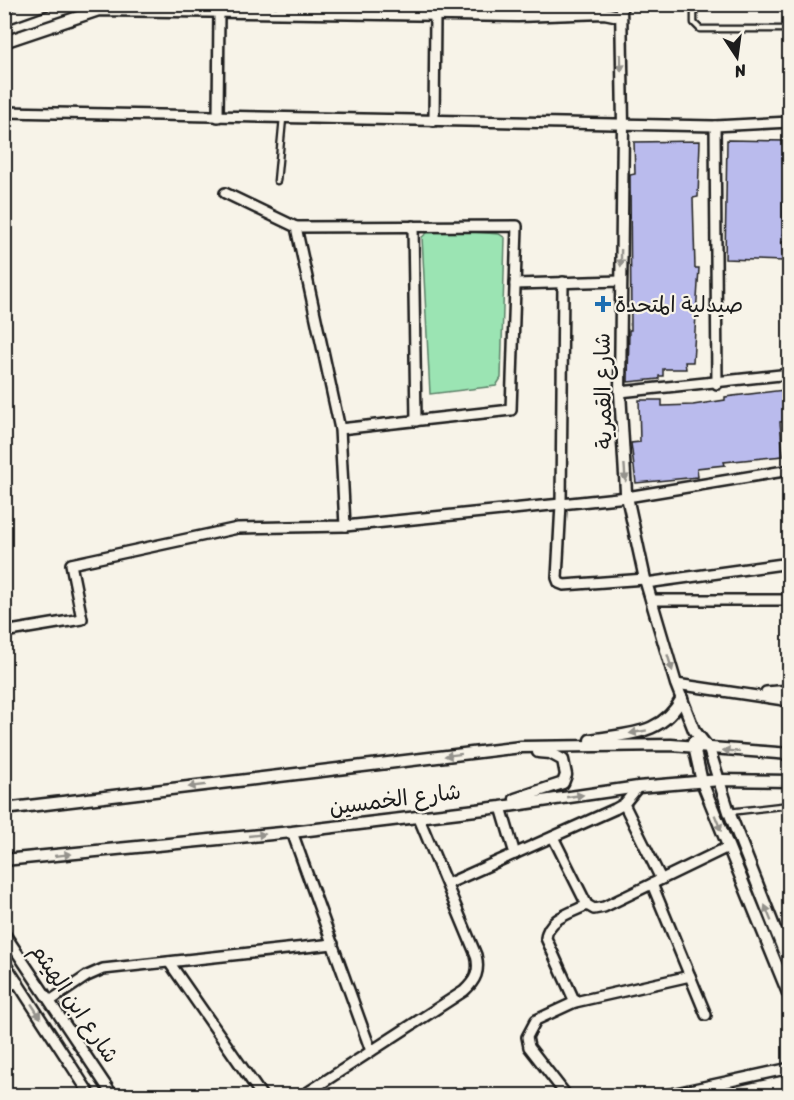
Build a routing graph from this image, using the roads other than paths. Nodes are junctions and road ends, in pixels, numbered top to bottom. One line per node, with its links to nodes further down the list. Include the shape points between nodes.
1 (45, 4): 6 (street)
2 (694, 4): 7 (lane, via 694,23 700,29)
3 (620, 10): 5 (street); 14 (street, شارع القمرية, one-way to 14)
4 (219, 11): 5 (street); 8 (street, via 99,10); 10 (street)
5 (435, 15): 12 (street)
6 (4, 18)
7 (789, 29)
8 (4, 42)
9 (4, 112): 10 (street)
10 (218, 117): 11 (street)
11 (283, 118): 12 (street); 16 (lane)
12 (434, 121): 14 (street)
13 (789, 122): 15 (street)
14 (623, 125): 15 (street); 20 (street, شارع القمرية, one-way to 20)
15 (715, 126): 24 (street)
16 (277, 181)
17 (225, 193): 19 (street)
18 (413, 226): 19 (street); 22 (street, via 517,226); 26 (street)
19 (296, 227): 27 (street)
20 (621, 281): 21 (street); 25 (street, شارع القمرية)
21 (563, 282): 22 (street); 30 (street)
22 (515, 284): 26 (street, via 511,410)
23 (789, 374): 24 (street)
24 (717, 384): 25 (street)
25 (620, 392): 29 (street, شارع القمرية, one-way to 29)
26 (416, 421): 27 (street)
27 (340, 429): 31 (street)
28 (789, 470): 29 (street)
29 (627, 497): 30 (street); 33 (street, شارع القمرية)
30 (561, 504): 31 (street); 33 (street, via 559,583)
31 (345, 526): 36 (street, via 238,528 71,564 82,618)
32 (789, 563): 33 (street)
33 (645, 581): 34 (street, شارع القمرية)
34 (651, 600): 35 (street); 37 (street, شارع القمرية, one-way to 37)
35 (789, 600)
36 (4, 632)
37 (676, 684): 39 (street); 40 (street, شارع القمرية)
38 (789, 690): 39 (street)
39 (748, 694): 41 (street)
40 (682, 698): 42 (street, شارع القمرية); 43 (street, one-way to 43, via 664,723 649,730)
41 (789, 701)
42 (694, 730): 44 (street, شارع القمرية); 45 (street, شارع القمرية)
43 (558, 746): 44 (street, شارع الخمسين); 46 (street, شارع الخمسين)
44 (693, 748): 45 (street, شارع الخمسين); 50 (street, شارع القمرية)
45 (709, 749): 47 (street, شارع الخمسين, one-way to 45); 48 (street, شارع القمرية)
46 (479, 752): 55 (street, via 550,753 565,766 563,783); 56 (street, شارع الخمسين, one-way to 56)
47 (789, 754)
48 (720, 780): 49 (street, شارع الخمسين); 50 (street, شارع الخمسين); 57 (street, شارع القمرية)
49 (789, 781)
50 (702, 782): 51 (street, شارع الخمسين); 61 (street, شارع القمرية, one-way to 61)
51 (638, 787): 52 (street); 54 (street, شارع الخمسين, one-way to 51)
52 (624, 804): 60 (street); 64 (street)
53 (789, 806): 57 (lane)
54 (501, 807): 55 (street, شارع الخمسين); 62 (street)
55 (486, 808): 58 (street, شارع الخمسين)
56 (4, 809)
57 (729, 812): 69 (street, شارع القمرية, one-way to 57)
58 (418, 816): 59 (street, شارع الخمسين); 65 (street)
59 (292, 832): 63 (street, شارع الخمسين, one-way to 59); 70 (street)
60 (553, 837): 62 (street); 66 (street)
61 (728, 847): 64 (street); 77 (street, شارع القمرية)
62 (515, 854): 65 (street)
63 (4, 860)
64 (657, 881): 66 (street, via 604,907 594,909); 74 (street)
65 (447, 884): 81 (street, via 476,955 475,980)
66 (587, 905): 79 (street, via 553,922 546,938)
67 (789, 930): 69 (lane)
68 (4, 933): 78 (street, شارع ابن الهيثم)
69 (776, 934): 73 (street, شارع القمرية)
70 (333, 944): 72 (street); 81 (street)
71 (4, 962): 75 (street, شارع ابن الهيثم)
72 (169, 962): 78 (street, via 103,969); 85 (street)
73 (789, 967)
74 (690, 976): 79 (street); 80 (street)
75 (18, 983): 76 (street); 83 (street, شارع ابن الهيثم, one-way to 83)
76 (4, 985)
77 (789, 998)
78 (50, 1001): 84 (street, شارع ابن الهيثم)
79 (575, 1002): 87 (street, via 536,1020 527,1037 534,1057)
80 (706, 1015)
81 (371, 1051): 86 (street)
82 (789, 1068): 88 (street)
83 (92, 1095)
84 (113, 1095)
85 (262, 1095)
86 (302, 1095)
87 (567, 1095)
88 (662, 1095)

